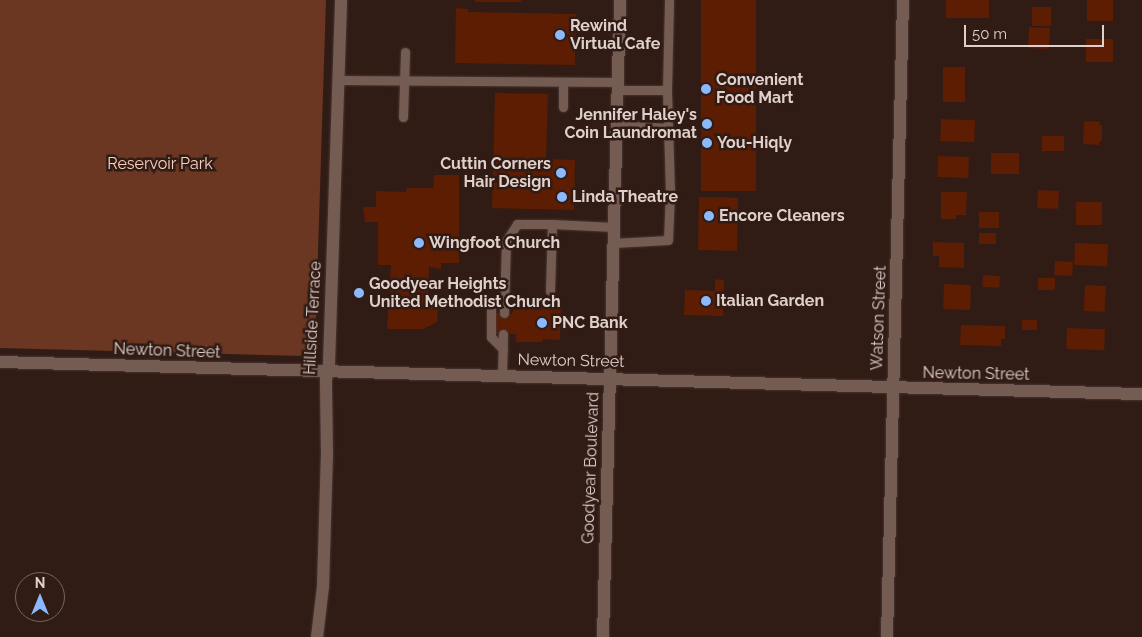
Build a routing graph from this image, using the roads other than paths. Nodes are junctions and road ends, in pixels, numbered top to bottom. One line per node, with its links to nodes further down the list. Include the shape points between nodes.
1 (341, 0): 6 (street, Hillside Terrace)
2 (620, 0): 9 (street, Goodyear Boulevard)
3 (669, 0): 10 (lane)
4 (903, 0): 27 (street, Watson Street)
5 (405, 52): 7 (lane)
6 (338, 80): 7 (lane); 24 (street, Hillside Terrace)
7 (404, 80): 8 (lane); 12 (lane)
8 (563, 82): 9 (lane); 11 (lane)
9 (618, 86): 10 (lane); 13 (street, Goodyear Boulevard)
10 (667, 90): 14 (lane)
11 (563, 107)
12 (403, 117)
13 (617, 125): 14 (lane); 16 (street, Goodyear Boulevard)
14 (669, 128): 17 (lane, via 668,240)
15 (552, 224): 16 (lane); 18 (lane); 19 (lane, via 517,224 506,241)
16 (614, 227): 17 (street, Goodyear Boulevard)
17 (614, 243): 26 (street, Goodyear Boulevard)
18 (550, 291)
19 (504, 297): 20 (lane); 22 (lane, via 491,305 490,337)
20 (504, 313)
21 (503, 334): 22 (lane)
22 (503, 349): 25 (lane)
23 (0, 362): 24 (street, Newton Street)
24 (327, 373): 25 (street, Newton Street); 29 (street, Hillside Terrace, via 323,577)
25 (502, 376): 26 (street, Newton Street)
26 (610, 378): 27 (street, Newton Street); 30 (street, Goodyear Boulevard)
27 (894, 389): 28 (street, Newton Street); 31 (street, Watson Street)
28 (1142, 394)
29 (318, 637)
30 (603, 637)
31 (887, 637)

